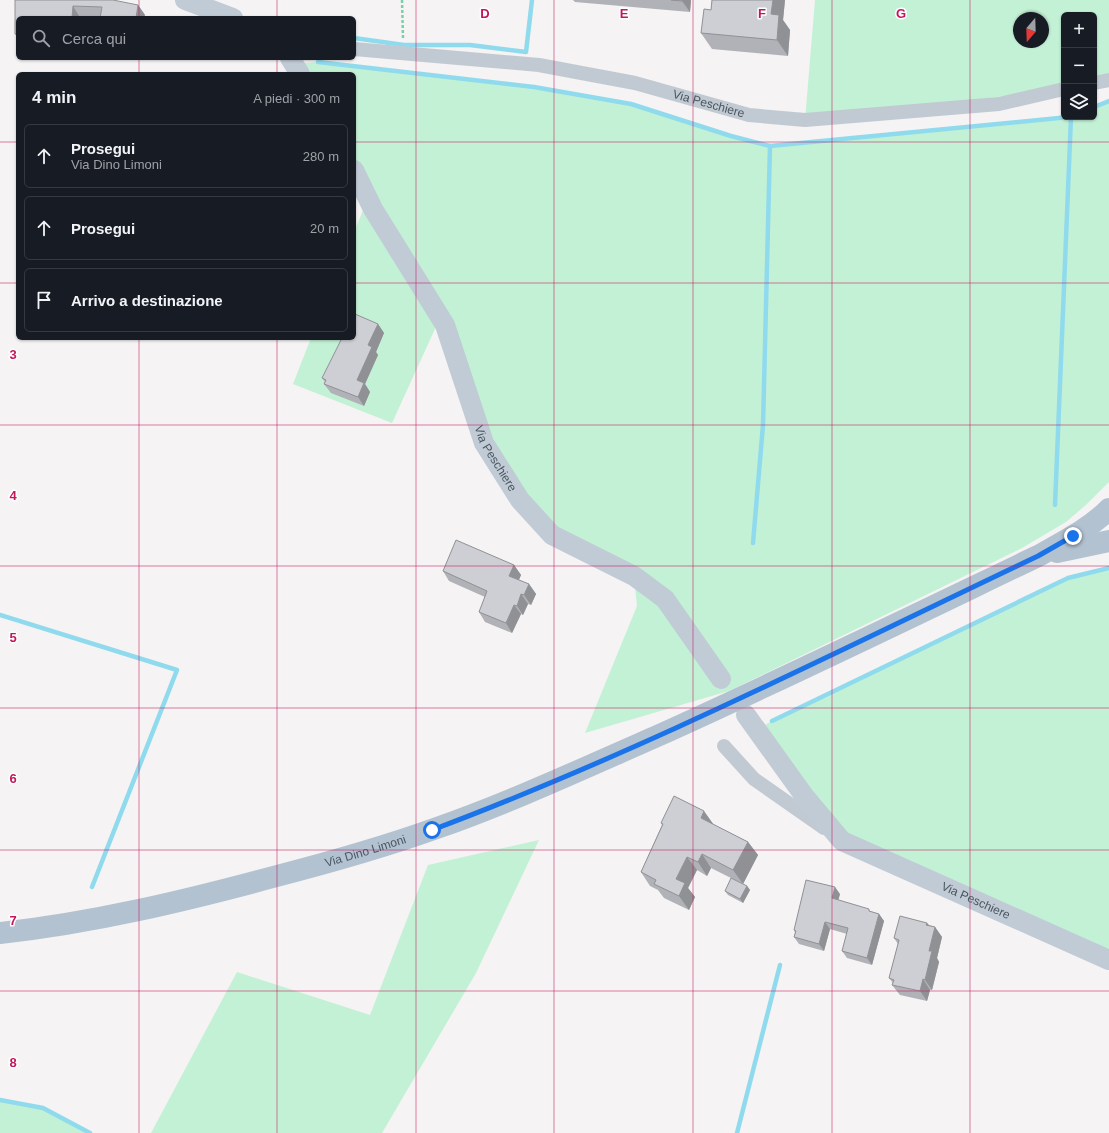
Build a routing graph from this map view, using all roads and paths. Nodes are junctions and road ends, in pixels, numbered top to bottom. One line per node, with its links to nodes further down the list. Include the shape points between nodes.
1 (185, 0): 3 (street)
2 (402, 0): 5 (path)
3 (228, 16)
4 (356, 49): 5 (street, Via Peschiere)
5 (405, 55): 10 (street, Via Peschiere, via 539,65 635,84 749,115 805,120 999,104)
6 (291, 60): 7 (street)
7 (299, 72)
8 (1109, 80): 9 (street)
9 (1097, 82)
10 (1061, 91)
11 (356, 174): 15 (street, Via Peschiere, via 373,209 444,325 484,443 520,500 552,535 634,576 665,599)
12 (1109, 509): 14 (main road, via 1073,536)
13 (1109, 541): 14 (main road)
14 (1038, 556): 19 (main road, Via Dino Limoni, via 679,726 573,773 432,830 312,867 222,891 68,923)
15 (721, 679)
16 (746, 715): 18 (street, Via Peschiere, via 805,797)
17 (724, 746): 18 (street, Via Peschiere, via 754,779)
18 (842, 841): 20 (street, Via Peschiere)
19 (0, 933)
20 (1109, 960)

